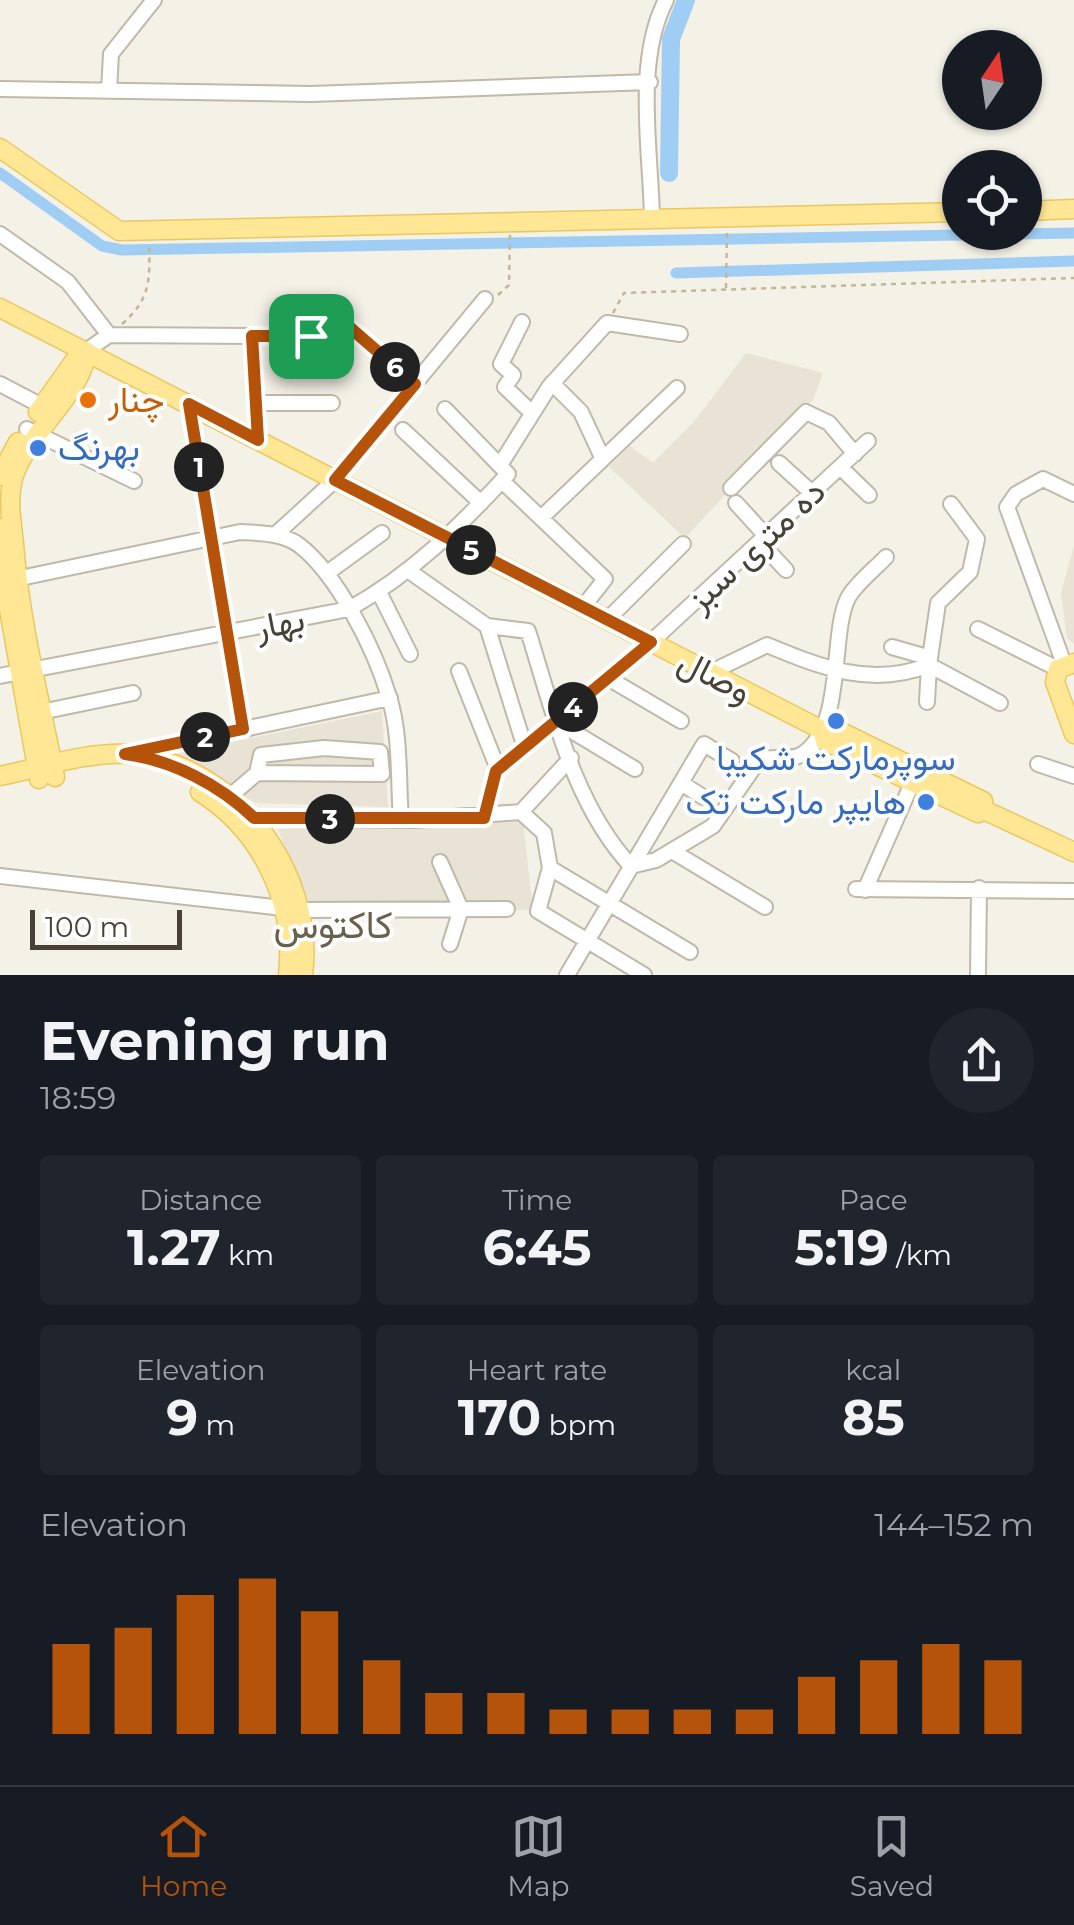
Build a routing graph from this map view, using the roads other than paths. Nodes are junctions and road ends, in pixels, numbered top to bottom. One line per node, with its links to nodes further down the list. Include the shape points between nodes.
1 (154, 0): 5 (street, via 111,54)
2 (666, 0): 3 (street, via 652,41)
3 (650, 82): 5 (street, via 311,94); 10 (street)
4 (0, 89): 5 (street)
5 (109, 90)
6 (0, 148): 10 (main road, via 120,231)
7 (1074, 209): 8 (main road)
8 (1042, 210)
9 (942, 212): 10 (main road)
10 (652, 219)
11 (0, 234): 16 (street, via 68,282)
12 (486, 298): 21 (street)
13 (0, 308): 18 (main road, وصال)
14 (522, 322): 28 (street, via 500,364 513,375 505,387)
15 (680, 334): 19 (street, بهار, via 607,323)
16 (110, 335): 17 (street); 18 (street)
17 (252, 336): 21 (street, via 311,336 318,321 333,316); 23 (street)
18 (86, 351): 25 (main road, وصال); 26 (main road, via 76,354); 30 (main road, via 72,383)
19 (552, 383): 28 (street, بهار); 34 (street, via 580,412)
20 (0, 384): 26 (street)
21 (415, 384): 39 (street)
22 (676, 388): 34 (street)
23 (256, 403): 24 (street); 31 (street)
24 (332, 403)
25 (189, 404): 31 (main road, وصال); 50 (street)
26 (42, 406): 30 (main road)
27 (445, 409): 38 (street)
28 (532, 414): 38 (street, بهار)
29 (403, 430): 44 (street)
30 (32, 432): 36 (main road); 40 (street); 58 (main road, via 12,482)
31 (258, 440): 39 (main road, وصال)
32 (868, 441): 33 (street, ده متری سبز)
33 (855, 454): 37 (street, ده متری سبز); 52 (street, via 829,423 806,412 734,496)
34 (601, 456): 46 (street)
35 (779, 463): 41 (street)
36 (2, 464)
37 (840, 467): 41 (street, ده متری سبز); 43 (street)
38 (503, 473): 44 (street, بهار); 46 (street)
39 (335, 480): 49 (street); 51 (main road, وصال)
40 (134, 481)
41 (812, 493): 52 (street, ده متری سبز)
42 (1074, 494): 70 (street, via 1042,480 1028,484 1007,508)
43 (869, 495)
44 (481, 503): 51 (street, بهار)
45 (952, 504): 69 (street, via 977,539 970,572 940,598)
46 (541, 518): 60 (street, via 605,579)
47 (0, 528): 58 (main road)
48 (382, 533): 57 (street)
49 (275, 536): 50 (street); 57 (street, via 297,544)
50 (210, 537): 58 (street); 65 (street)
51 (449, 538): 56 (street, بهار); 60 (main road, وصال)
52 (763, 539): 55 (street); 66 (street, ده متری سبز)
53 (683, 544): 62 (street)
54 (886, 558): 74 (street, via 848,598)
55 (786, 570)
56 (409, 571): 59 (street, بهار); 63 (street)
57 (326, 574): 61 (street)
58 (7, 581): 73 (main road)
59 (379, 592): 61 (street, بهار); 68 (street)
60 (583, 608): 62 (main road, وصال)
61 (349, 609): 65 (street, بهار); 77 (street)
62 (607, 620): 66 (main road, وصال)
63 (487, 626): 81 (street, via 528,631); 86 (street)
64 (978, 629): 70 (street)
65 (227, 634): 73 (street, بهار); 83 (street)
66 (651, 642): 72 (main road, وصال); 75 (street, ده متری سبز)
67 (892, 647): 69 (street)
68 (410, 654)
69 (928, 661): 74 (street, via 903,676); 78 (street); 79 (street)
70 (1068, 667): 85 (main road, via 1055,682)
71 (459, 672): 91 (street)
72 (709, 672): 74 (street, via 766,645); 84 (main road, وصال)
73 (17, 673): 80 (main road); 93 (main road)
74 (837, 674): 84 (street)
75 (608, 678): 81 (street, ده متری سبز); 82 (street)
76 (133, 693): 80 (street)
77 (390, 698): 83 (street); 105 (street)
78 (927, 702)
79 (1000, 702)
80 (41, 712): 93 (main road)
81 (556, 722): 86 (street, ده متری سبز); 88 (street); 92 (street)
82 (680, 722)
83 (243, 729): 87 (street)
84 (822, 730): 96 (main road, وصال, via 826,740); 106 (street, via 804,753 759,760 713,826)
85 (1074, 734)
86 (525, 748): 91 (street, ده متری سبز)
87 (125, 754): 93 (main road); 101 (main road, via 180,770)
88 (571, 758): 102 (street); 109 (street, via 598,827)
89 (732, 761): 98 (street, via 704,744)
90 (1038, 764): 97 (street)
91 (498, 769): 104 (street)
92 (635, 769)
93 (46, 773): 95 (main road); 99 (main road); 117 (main road, via 144,768 203,794 258,846)
94 (258, 773): 94 (street, via 382,774 380,752 324,748 261,755); 101 (street)
95 (0, 776)
96 (915, 776): 107 (main road, وصال, via 978,813 984,810); 112 (street, via 861,890)
97 (1074, 776)
98 (681, 783): 100 (street); 109 (street)
99 (0, 788)
100 (704, 796)
101 (229, 797): 103 (main road)
102 (521, 812): 104 (street); 110 (street, via 544,832)
103 (254, 818): 105 (street); 117 (main road, via 287,875)
104 (484, 818): 105 (street)
105 (401, 820)
106 (672, 851): 109 (street); 115 (street)
107 (1074, 852)
108 (440, 862): 116 (street)
109 (631, 866): 114 (street)
110 (550, 868): 114 (street); 119 (street, via 538,911)
111 (0, 876): 117 (street)
112 (979, 888): 113 (street); 126 (street)
113 (1074, 892)
114 (611, 904): 119 (street); 121 (street)
115 (765, 907)
116 (461, 908): 117 (street); 118 (street); 120 (street)
117 (290, 909): 122 (main road); 123 (main road)
118 (506, 909)
119 (588, 942): 124 (street); 125 (street)
120 (450, 944)
121 (690, 952)
122 (288, 975)
123 (302, 975)
124 (567, 975)
125 (644, 975)
126 (978, 975)

